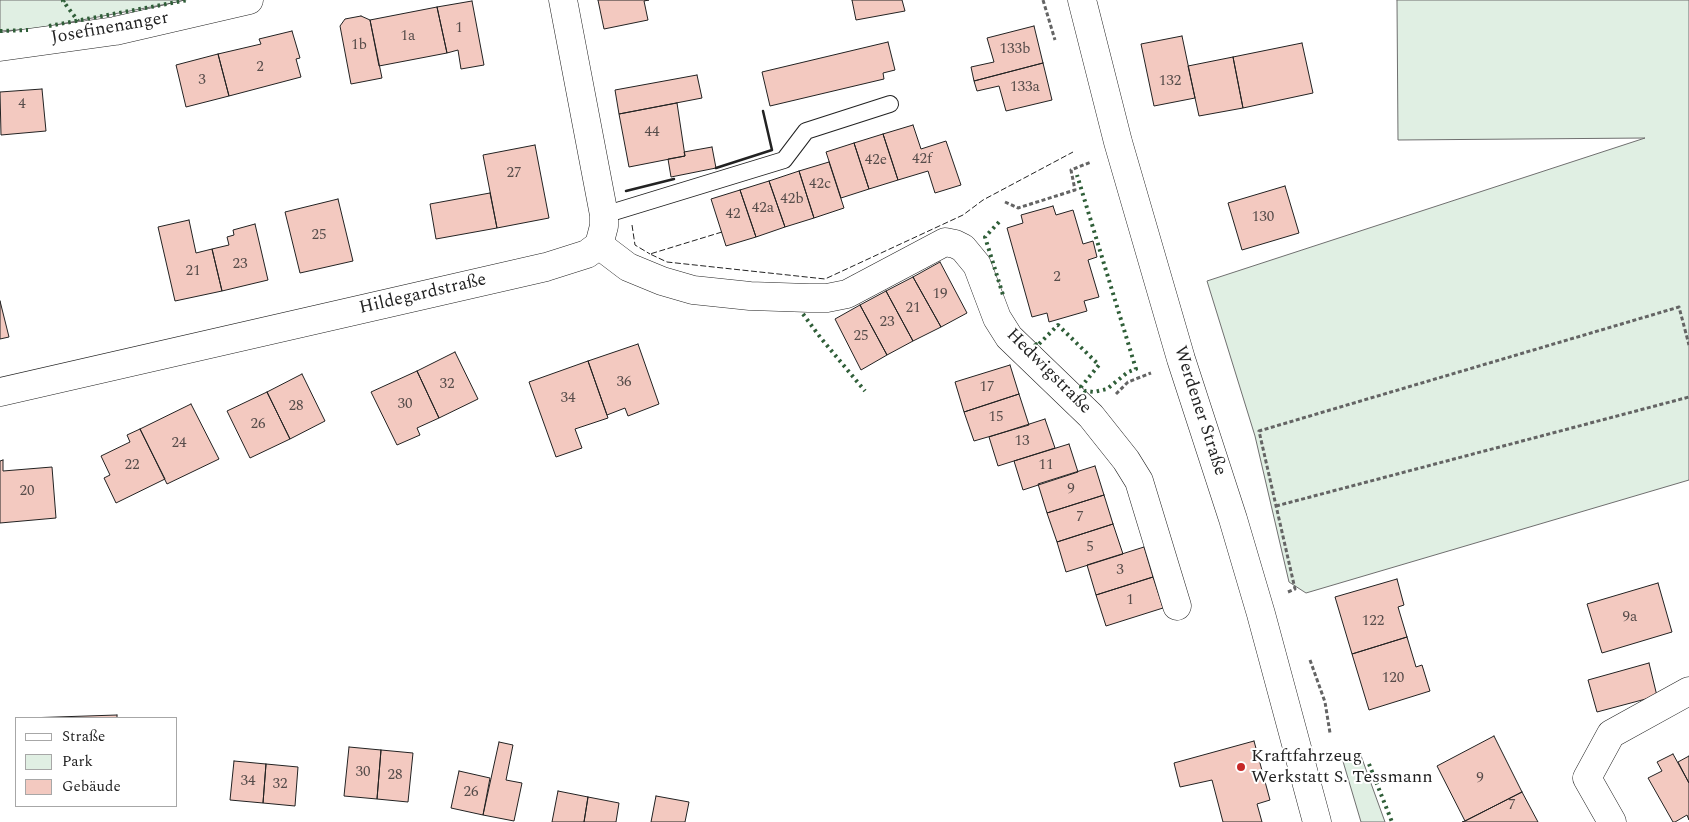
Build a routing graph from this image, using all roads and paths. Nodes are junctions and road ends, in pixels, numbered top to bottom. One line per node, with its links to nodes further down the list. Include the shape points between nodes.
1 (249, 0): 4 (street, Josefinenanger, via 115,31)
2 (563, 0): 8 (street)
3 (1082, 0): 19 (street, Werdener Straße, via 1118,142 1259,604)
4 (0, 47)
5 (890, 104): 8 (lane, via 806,131 784,160)
6 (1091, 162): 7 (path, via 1071,170 1076,190 1018,208)
7 (1005, 202)
8 (604, 215): 9 (street)
9 (599, 244): 12 (street, Hildegardstraße, via 587,254 546,267); 17 (street, Hedwigstraße, via 628,267 693,290 809,298 846,294 945,242 963,248 977,265 997,318 1010,337 1091,416 1135,474)
10 (1689, 345): 15 (path, via 1679,307 1259,431)
11 (1154, 372): 13 (path, via 1128,382)
12 (0, 392)
13 (1117, 392)
14 (1689, 397): 15 (path)
15 (1276, 506): 16 (path, via 1295,589)
16 (1287, 592)
17 (1177, 606)
18 (1689, 691): 20 (street, via 1611,734 1587,778)
19 (1317, 822)
20 (1612, 822)

